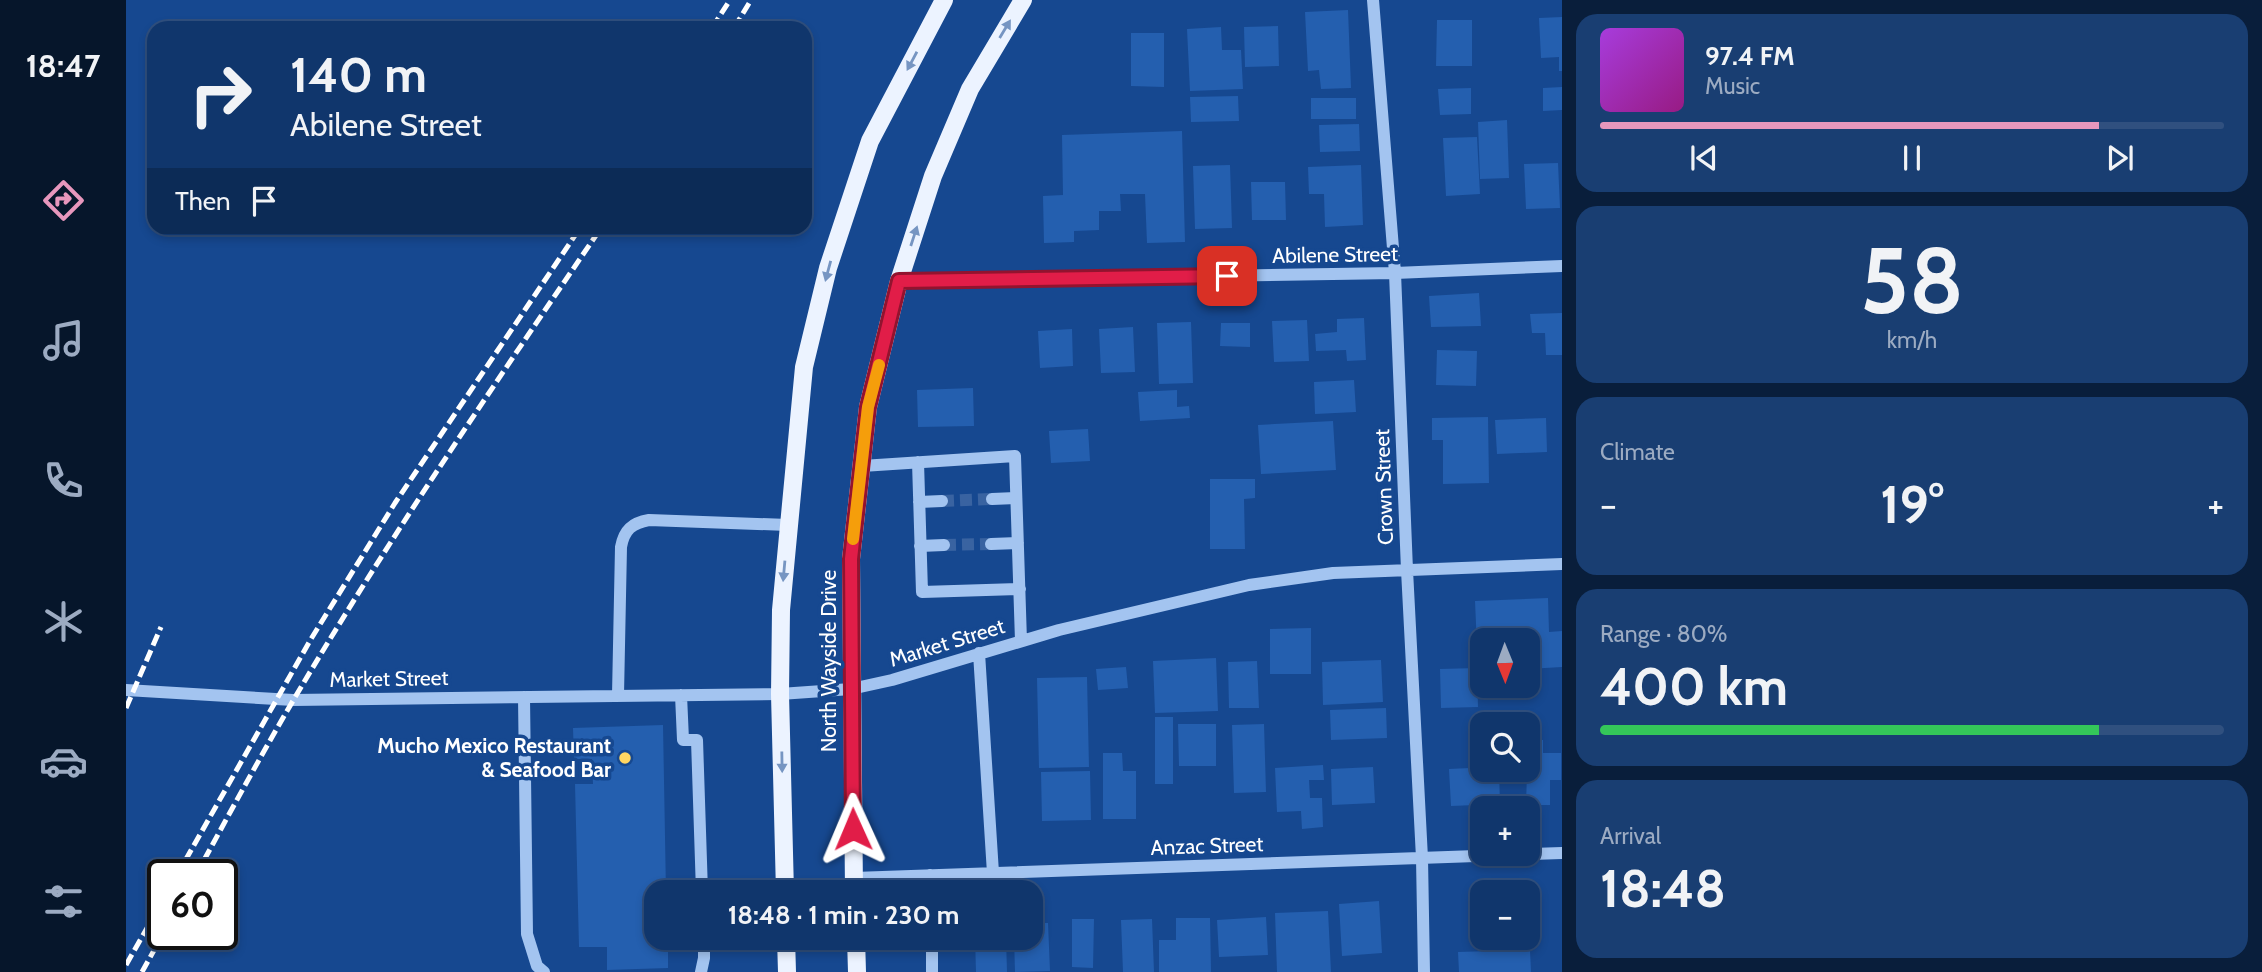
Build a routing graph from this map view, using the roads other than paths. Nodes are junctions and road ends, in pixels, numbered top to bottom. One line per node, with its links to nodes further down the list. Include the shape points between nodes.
1 (944, 0): 13 (main road, one-way to 13, via 870,141 828,268 804,367)
2 (1023, 0): 6 (main road, North Wayside Drive, one-way to 2, via 933,176 970,89)
3 (1373, 0): 5 (street, Crown Street)
4 (1562, 266): 5 (street, Abilene Street)
5 (1395, 273): 6 (street, Abilene Street); 19 (street, Crown Street)
6 (899, 281): 8 (main road, North Wayside Drive, via 868,407)
7 (918, 462): 8 (street); 9 (street, via 1015,456); 12 (street)
8 (862, 466): 23 (main road, North Wayside Drive, via 851,559)
9 (1016, 498): 10 (street); 14 (street)
10 (992, 499)
11 (942, 501): 12 (street)
12 (919, 502): 17 (street)
13 (788, 525): 25 (main road, one-way to 25); 26 (street, via 649,520 627,529 621,547)
14 (1018, 543): 15 (street); 20 (street)
15 (991, 544)
16 (944, 545): 17 (street)
17 (920, 546): 20 (street, via 922,592)
18 (1562, 564): 19 (street, Market Street)
19 (1406, 570): 21 (street, Market Street, via 1333,573 1249,585); 30 (street, Crown Street)
20 (1020, 589): 21 (street)
21 (1021, 641): 22 (street, Market Street)
22 (979, 653): 23 (street, Market Street); 31 (street)
23 (851, 689): 25 (street, Market Street); 35 (main road, North Wayside Drive)
24 (126, 690): 28 (street, Market Street, via 293,700)
25 (780, 694): 27 (street, Market Street); 34 (main road, one-way to 34)
26 (618, 695): 27 (street, Market Street); 28 (street, Market Street)
27 (681, 695): 33 (street, via 683,740 698,740)
28 (524, 697): 42 (street, via 527,934 537,966)
29 (1562, 853): 30 (street, Anzac Street)
30 (1422, 858): 31 (street, Anzac Street); 47 (street, Crown Street)
31 (993, 873): 32 (street, Anzac Street)
32 (930, 875): 36 (street, Anzac Street); 37 (street)
33 (702, 880)
34 (785, 880)
35 (854, 880)
36 (895, 880)
37 (930, 880)
38 (704, 950): 43 (street)
39 (786, 950): 44 (main road)
40 (856, 950): 45 (main road)
41 (932, 950): 46 (street)
42 (544, 972)
43 (701, 972)
44 (787, 972)
45 (857, 972)
46 (932, 972)
47 (1424, 972)

